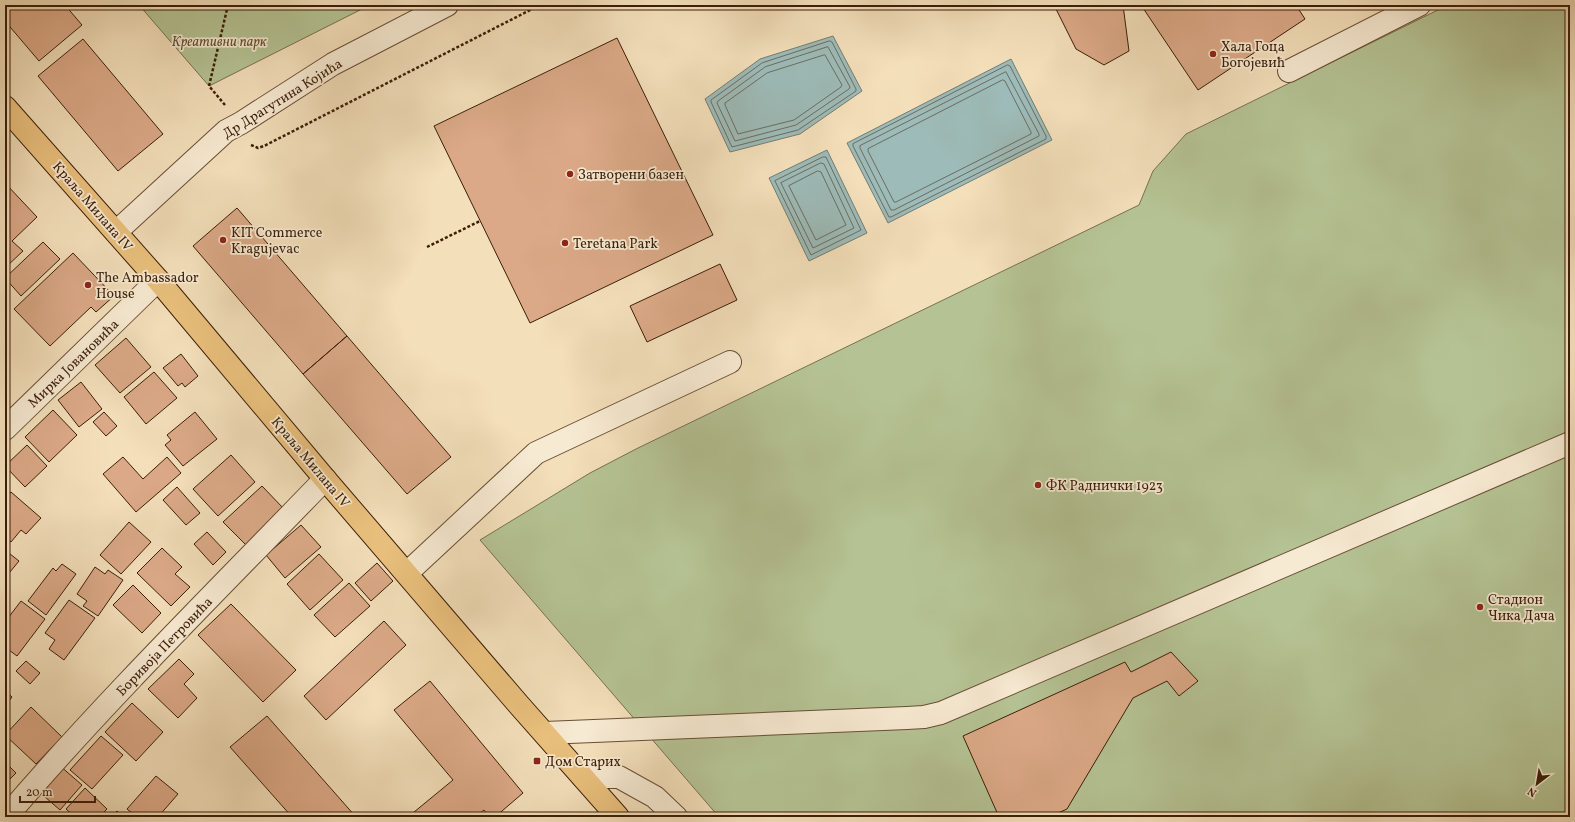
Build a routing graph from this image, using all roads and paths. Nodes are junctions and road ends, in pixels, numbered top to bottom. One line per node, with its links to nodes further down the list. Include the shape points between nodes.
1 (228, 5): 7 (path, via 210,86)
2 (447, 5): 7 (street, Др Драгутина Којића, via 333,64)
3 (540, 5): 7 (path, via 264,146 252,146)
4 (1420, 5): 5 (street)
5 (1288, 71)
6 (5, 107): 9 (main road, Краља Милана IV)
7 (241, 123): 9 (street, Др Драгутина Којића, via 226,131)
8 (480, 221): 10 (path)
9 (116, 232): 11 (main road, Краља Милана IV)
10 (427, 247)
11 (158, 280): 13 (street, Мирка Јовановића); 15 (main road, Краља Милана IV)
12 (730, 362): 16 (street, via 536,453)
13 (5, 429)
14 (1570, 443): 17 (street, via 941,713 924,717)
15 (325, 479): 16 (main road, Краља Милана IV); 19 (street, Боривоја Петровића, via 129,681)
16 (407, 573): 17 (main road, Краља Милана IV)
17 (545, 733): 18 (main road, Краља Милана IV)
18 (583, 777): 20 (main road, Краља Милана IV); 21 (street, via 619,777 655,797)
19 (6, 817)
20 (618, 817)
21 (676, 817)

